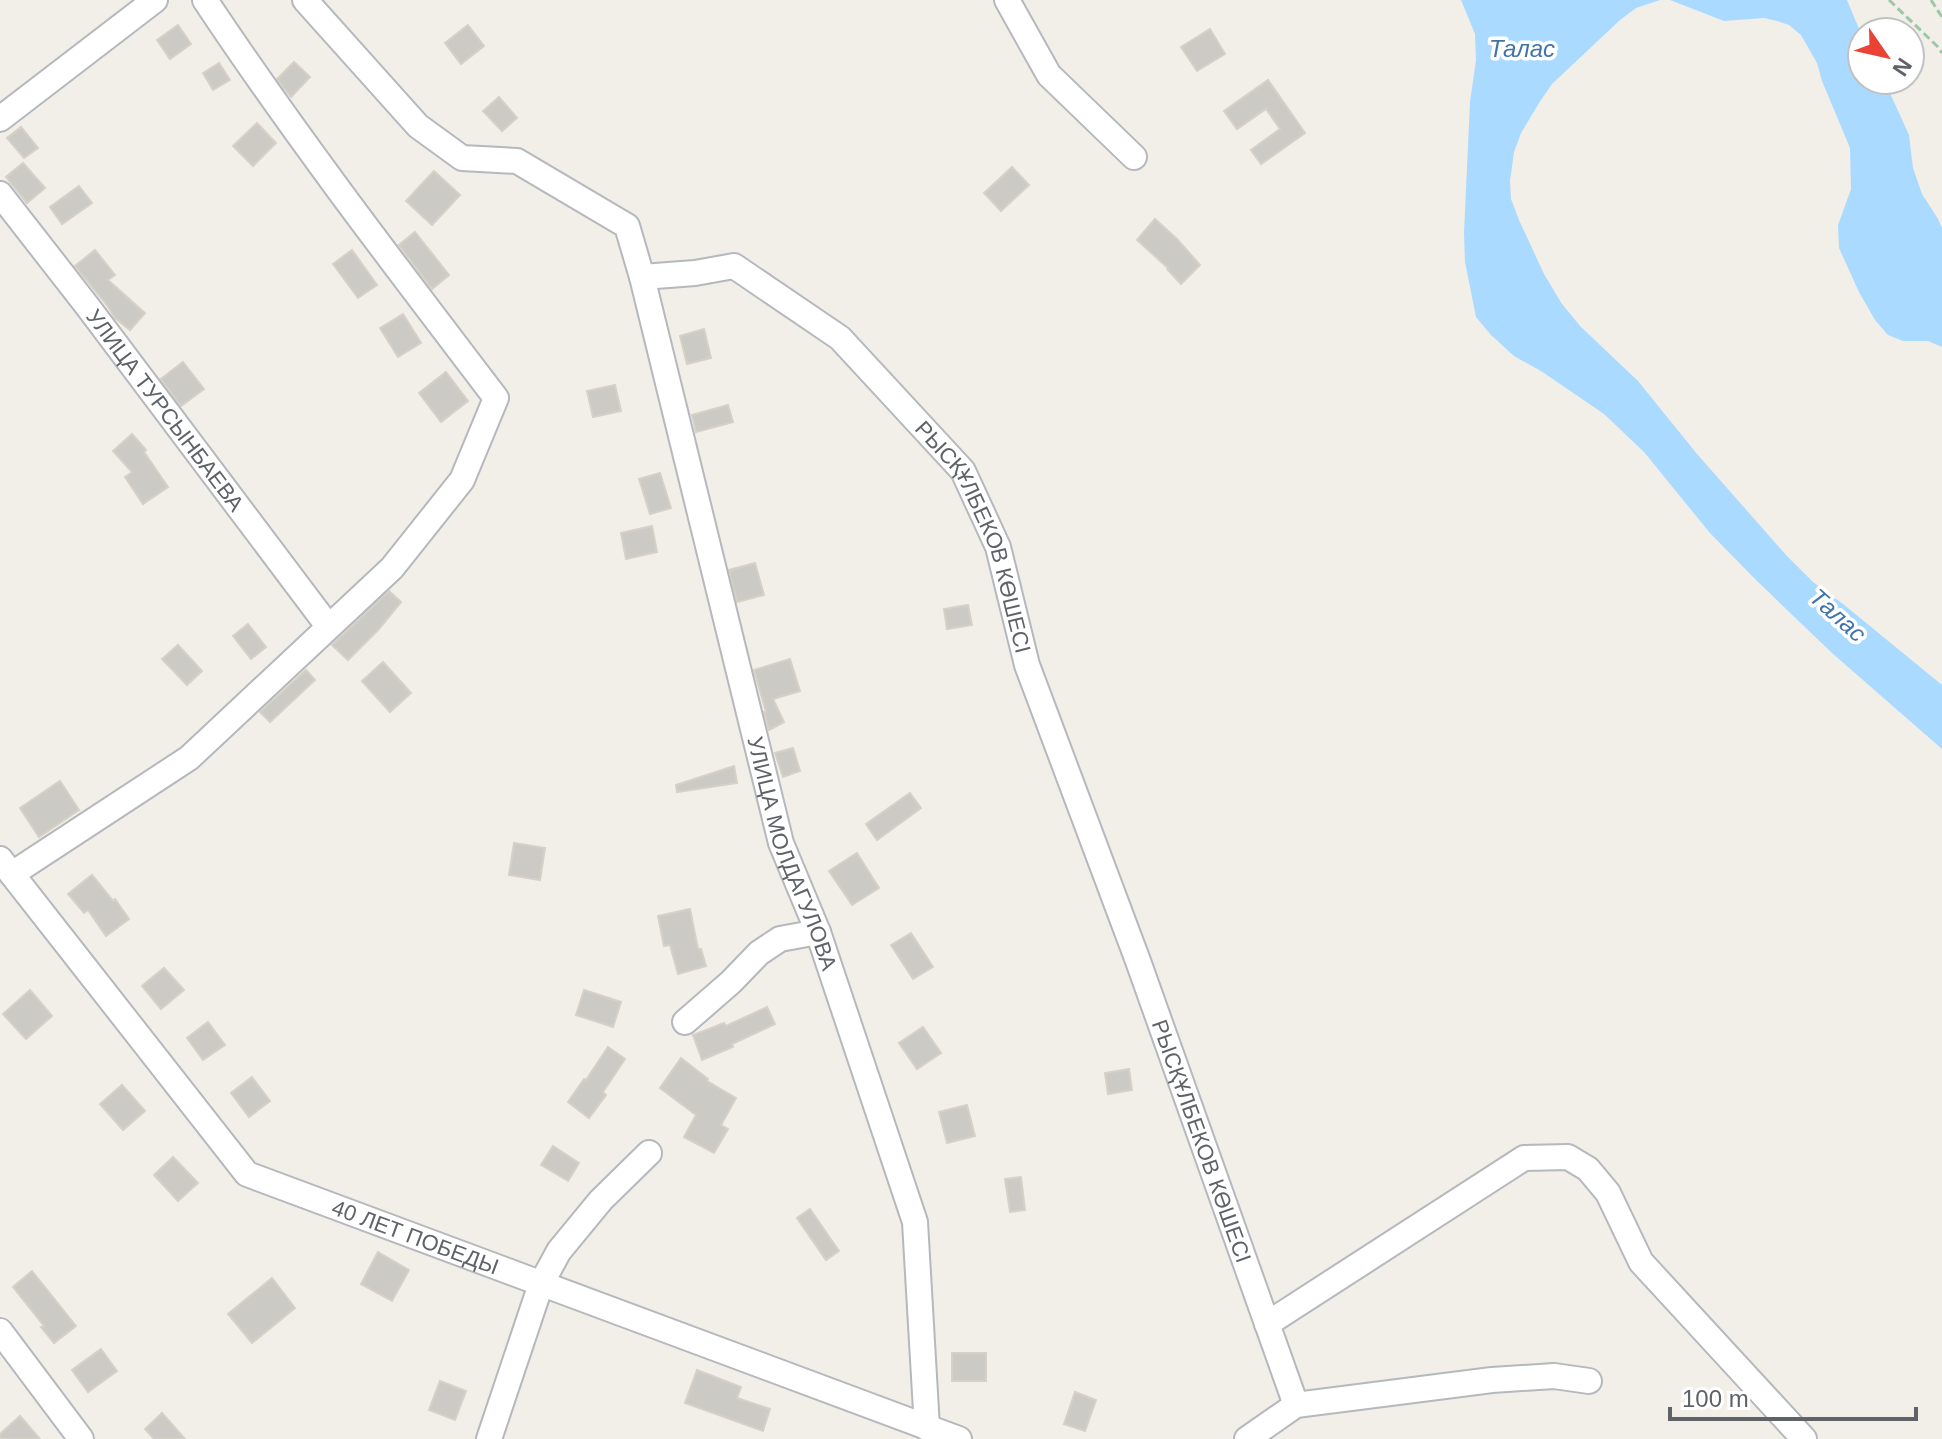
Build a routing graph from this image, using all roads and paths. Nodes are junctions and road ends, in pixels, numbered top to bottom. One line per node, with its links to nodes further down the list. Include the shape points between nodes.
1 (155, 0): 9 (street)
2 (205, 0): 13 (street, via 496,398 462,480 392,568)
3 (305, 0): 12 (street, via 418,126 462,158 517,161 627,226)
4 (1007, 0): 10 (street, via 1049,75)
5 (1889, 0): 8 (path)
6 (1931, 0): 7 (path)
7 (1942, 17)
8 (1942, 53)
9 (0, 119)
10 (1134, 157)
11 (0, 194): 13 (street, УЛИЦА ТУРСЫНБАЕВА)
12 (642, 277): 15 (street, УЛИЦА МОЛДАГУЛОВА, via 781,843); 19 (street, РЫСҚҰЛБЕКОВ КӨШЕСІ, via 734,266 840,338 963,471 998,547 1027,665)
13 (328, 626): 14 (street, via 189,758)
14 (6, 866): 18 (street, 40 ЛЕТ ПОБЕДЫ, via 247,1174)
15 (818, 932): 16 (street, via 780,939 759,953); 23 (street, УЛИЦА МОЛДАГУЛОВА, via 915,1222)
16 (685, 1022)
17 (649, 1153): 18 (street, via 601,1200 559,1251)
18 (541, 1284): 23 (street, 40 ЛЕТ ПОБЕДЫ); 25 (street)
19 (1267, 1324): 22 (street, РЫСҚҰЛБЕКОВ КӨШЕСІ); 28 (street, via 1524,1158 1568,1157 1588,1169 1608,1193 1641,1262)
20 (0, 1331): 24 (street)
21 (1589, 1381): 22 (street, via 1554,1376 1492,1380)
22 (1296, 1405): 27 (street)
23 (927, 1428): 26 (street, 40 ЛЕТ ПОБЕДЫ)
24 (81, 1439)
25 (489, 1439)
26 (959, 1439)
27 (1247, 1439)
28 (1804, 1439)

